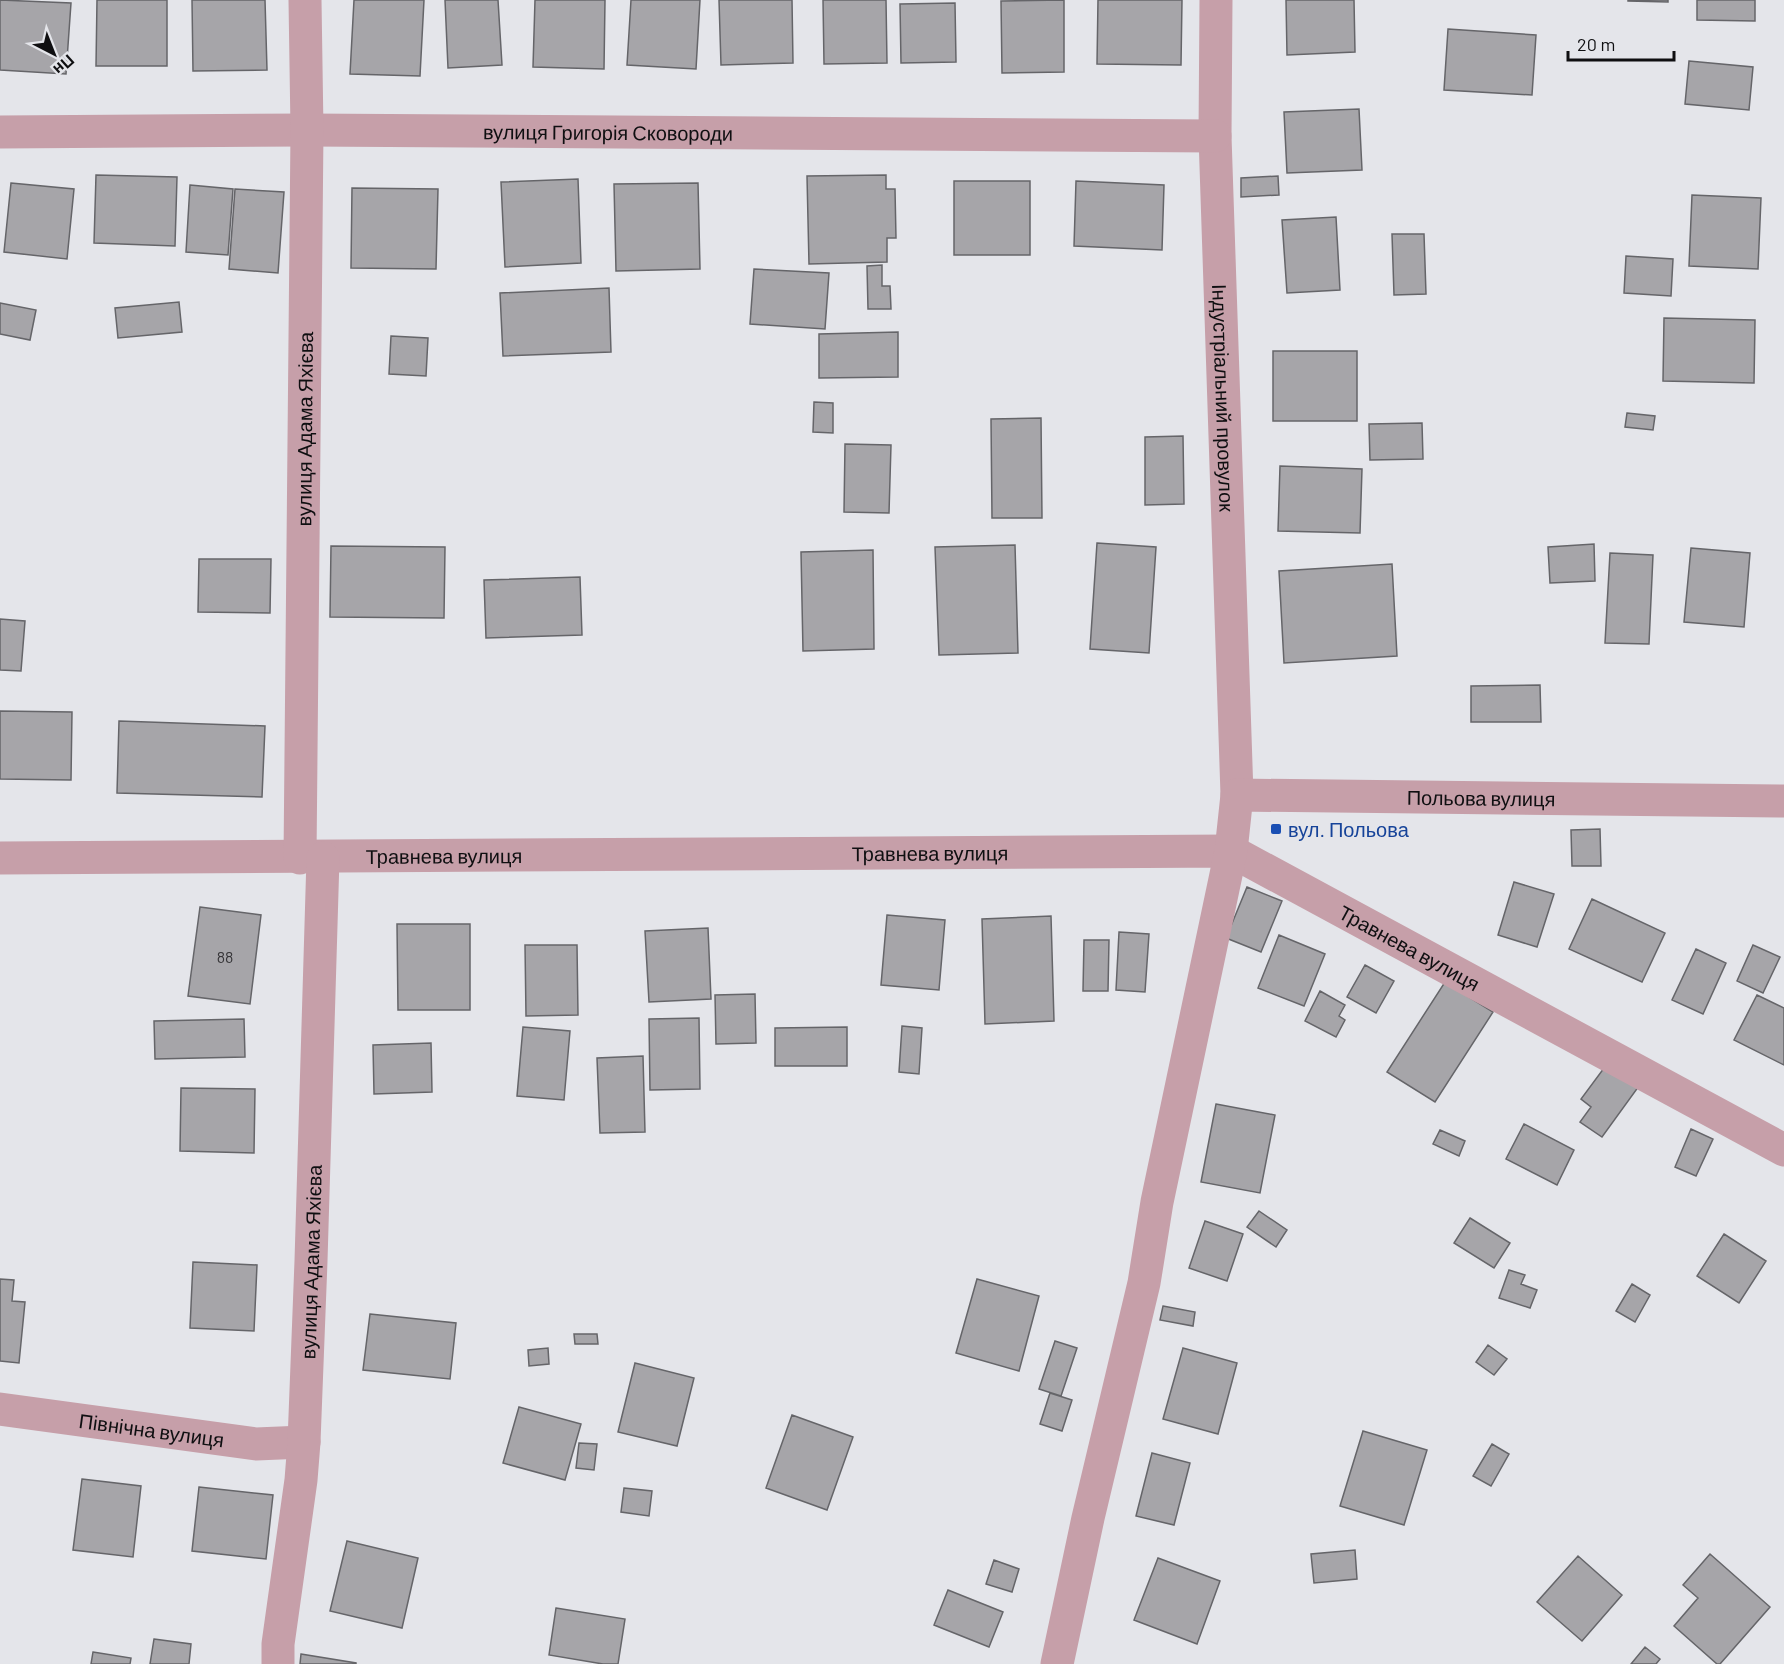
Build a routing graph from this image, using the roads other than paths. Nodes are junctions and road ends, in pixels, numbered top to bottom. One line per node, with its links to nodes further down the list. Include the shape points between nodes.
1 (305, 0): 3 (street, вулиця Адама Яхієва)
2 (1216, 0): 5 (street, Індустріальний провулок)
3 (307, 130): 4 (street, вулиця Григорія Сковороди); 5 (street, вулиця Григорія Сковороди); 10 (street, вулиця Адама Яхієва)
4 (0, 132)
5 (1215, 136): 6 (street, Індустріальний провулок)
6 (1237, 795): 7 (street, Польова вулиця); 8 (street)
7 (1784, 801)
8 (1231, 851): 10 (street, Травнева вулиця); 11 (street, Травнева вулиця); 15 (street, via 1157,1203 1144,1283)
9 (0, 858): 10 (street, Травнева вулиця)
10 (311, 858): 13 (street, вулиця Адама Яхієва, via 312,1250)
11 (1784, 1150)
12 (0, 1409): 13 (street, Північна вулиця, via 256,1444)
13 (304, 1442): 14 (street, вулиця Адама Яхієва)
14 (278, 1664)
15 (1057, 1664)

